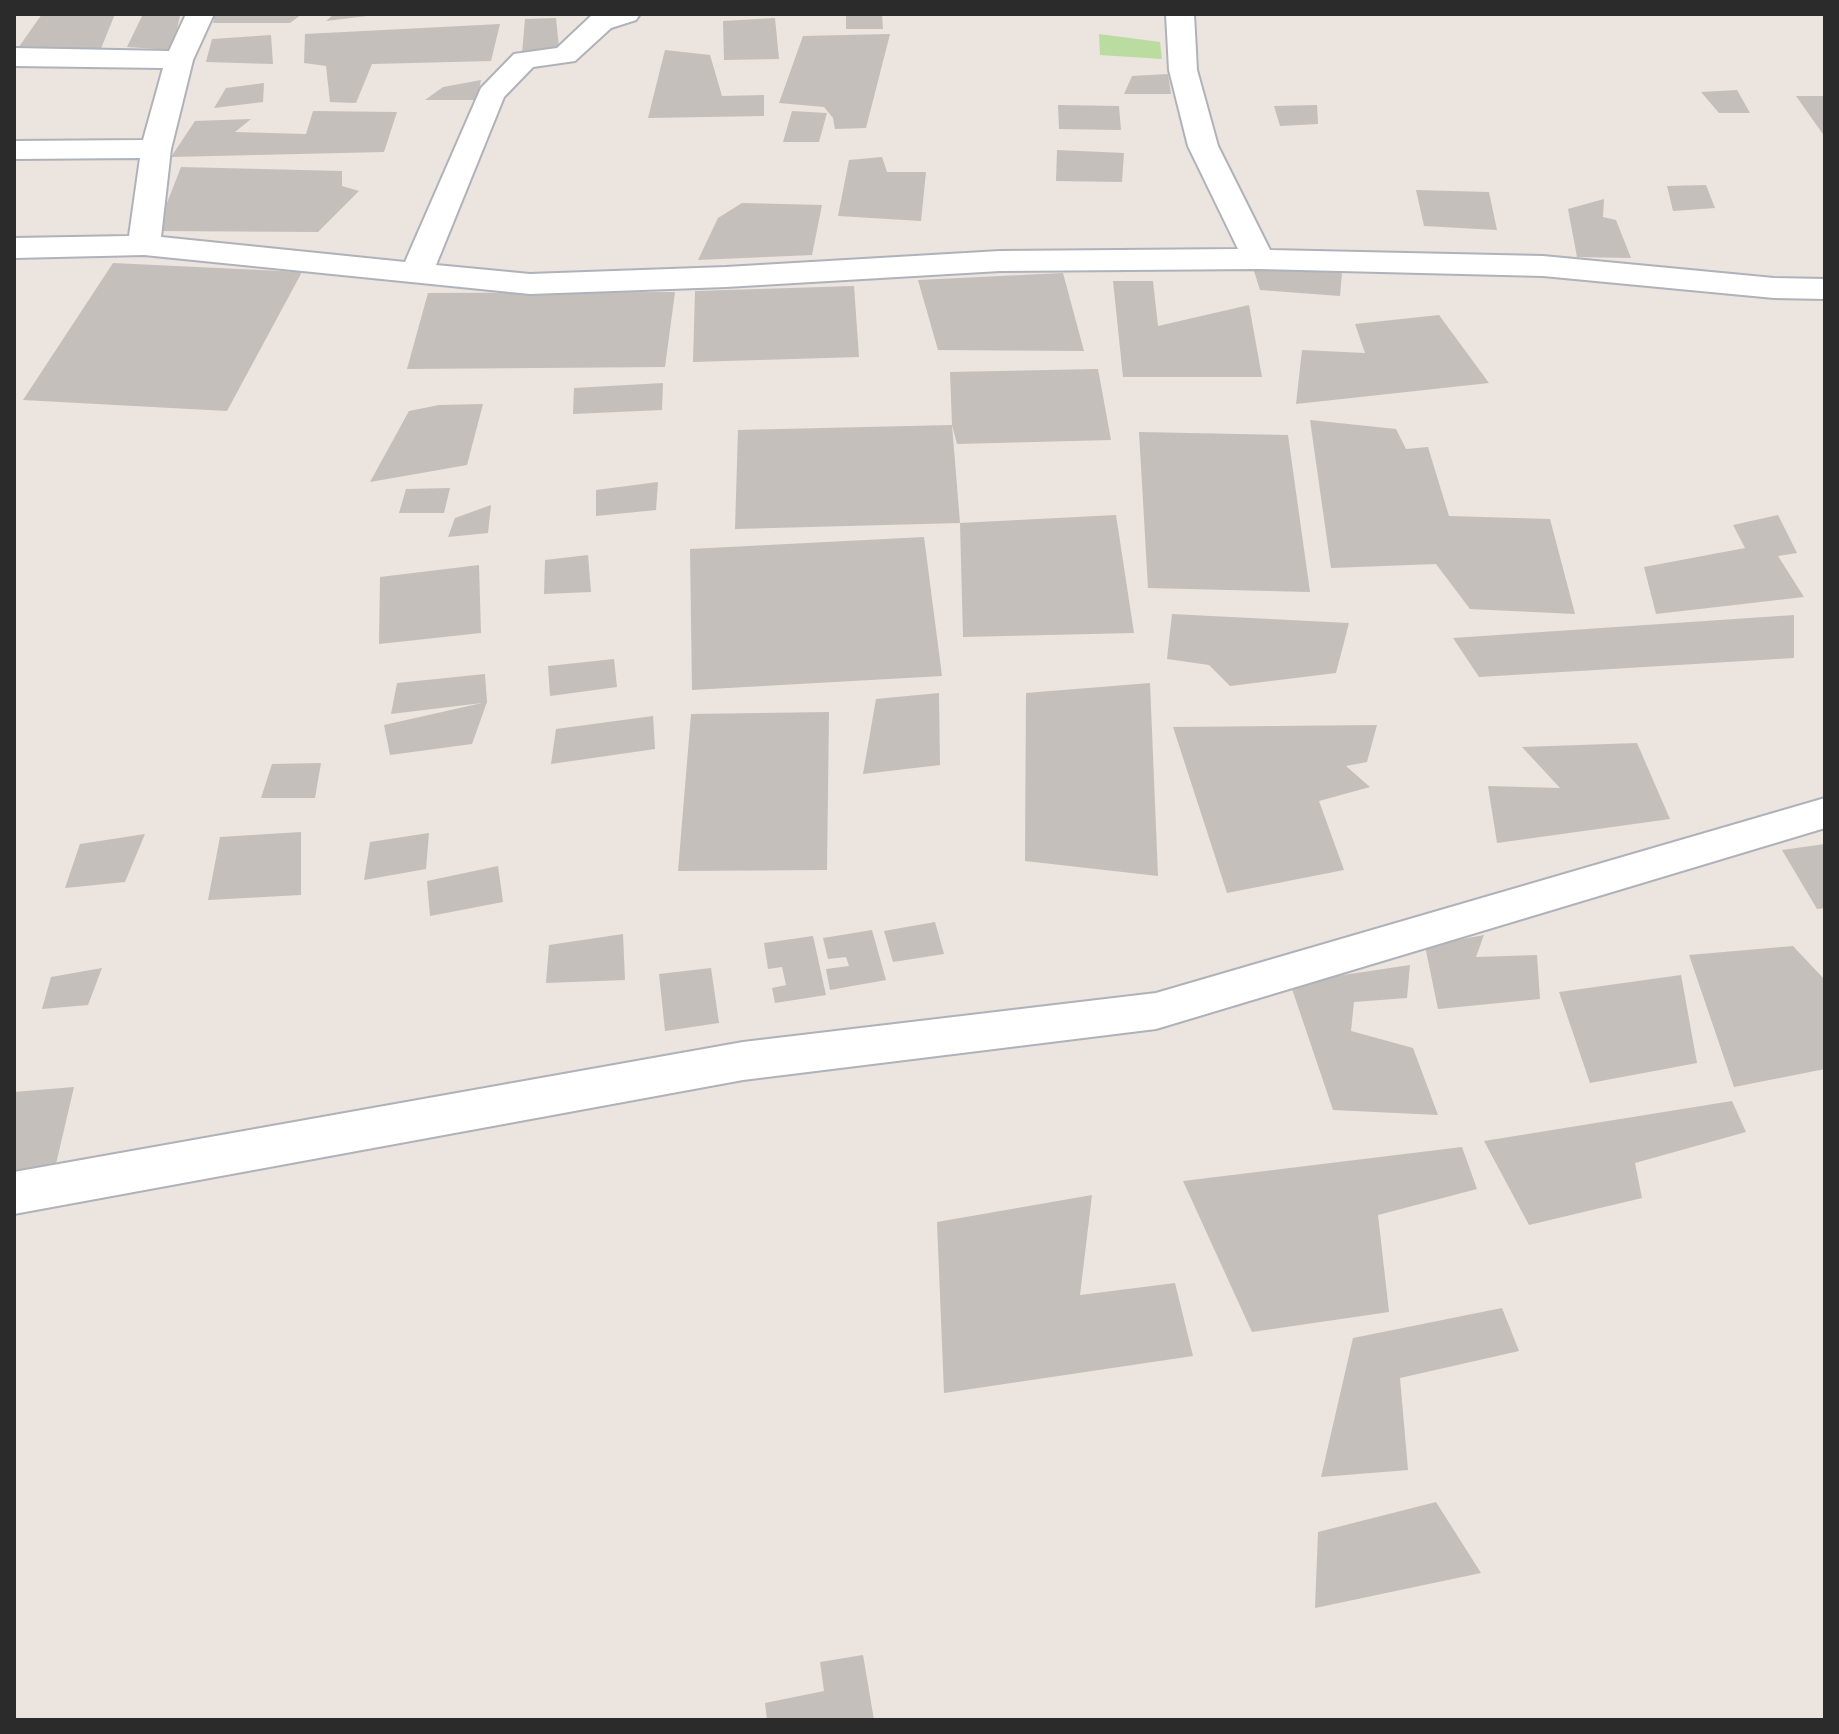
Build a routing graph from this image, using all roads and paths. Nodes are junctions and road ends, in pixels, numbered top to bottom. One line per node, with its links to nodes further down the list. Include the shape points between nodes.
1 (200, 14): 5 (street)
2 (626, 14): 11 (street, via 601,22 565,55 524,60 491,94)
3 (1180, 14): 10 (street, via 1183,70 1203,146)
4 (14, 57): 5 (street)
5 (179, 60): 6 (street)
6 (156, 149): 7 (street); 8 (street)
7 (14, 150)
8 (144, 245): 9 (street); 11 (street)
9 (14, 248)
10 (1259, 259): 11 (street, via 1000,261 530,284); 12 (street, via 1543,266)
11 (417, 272)
12 (1825, 289)
13 (1825, 813): 14 (street, via 1156,1011 743,1061)
14 (14, 1193)

